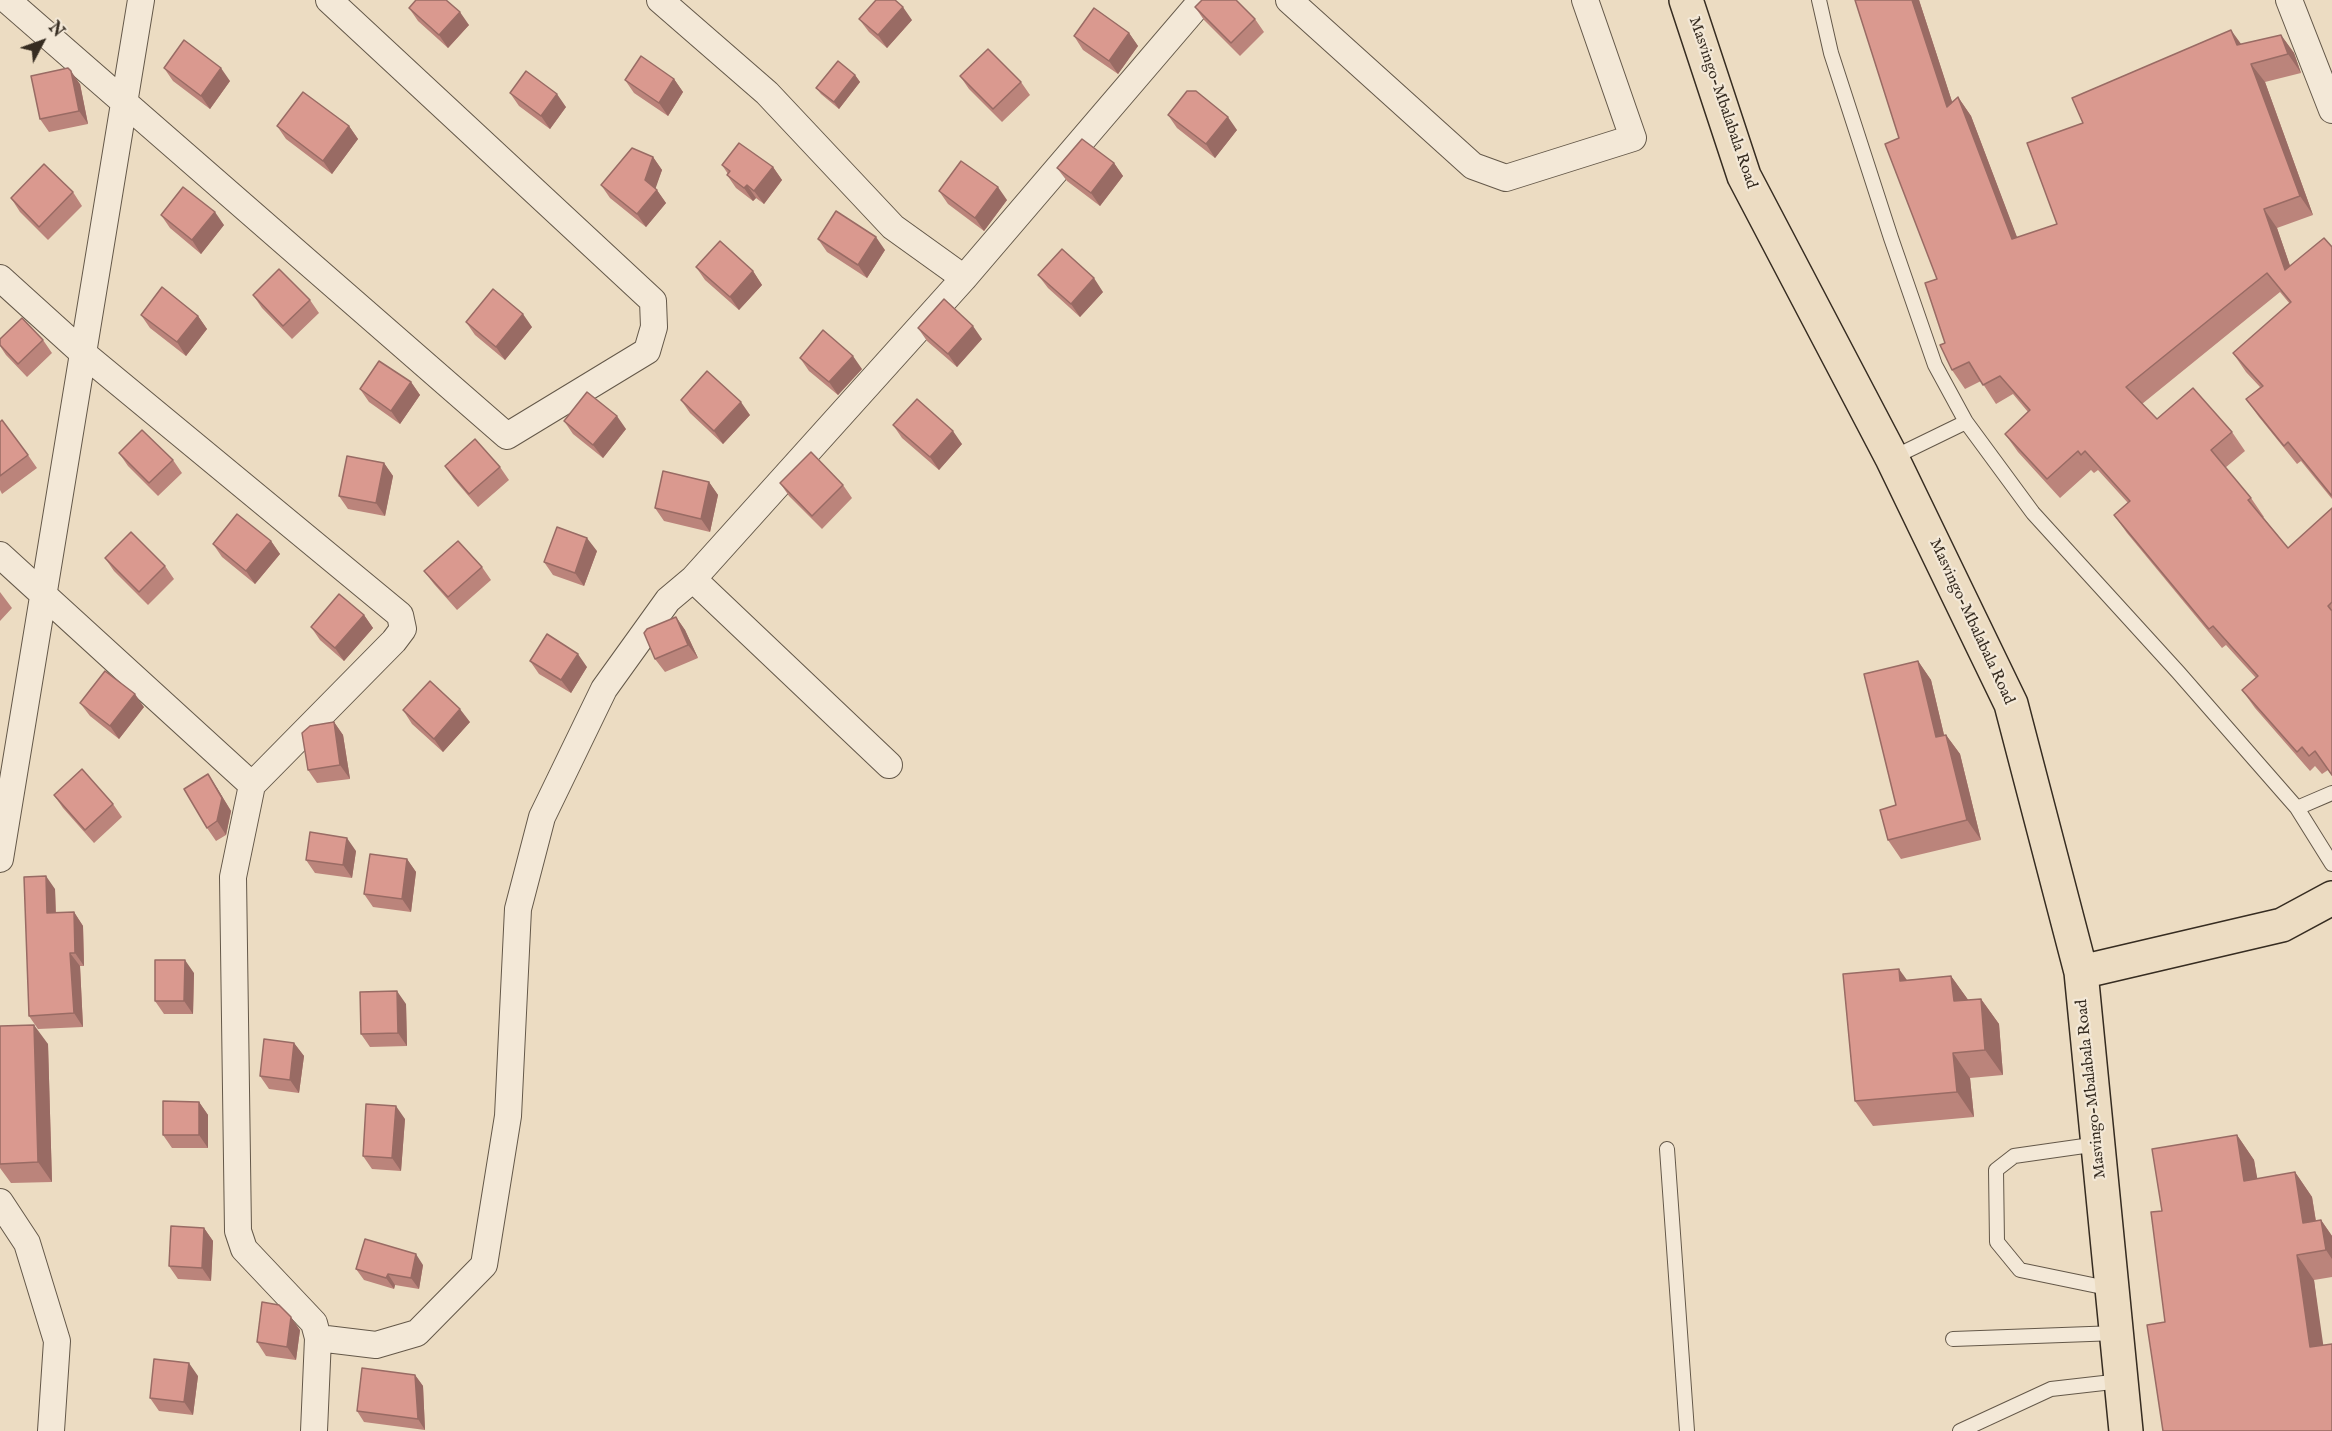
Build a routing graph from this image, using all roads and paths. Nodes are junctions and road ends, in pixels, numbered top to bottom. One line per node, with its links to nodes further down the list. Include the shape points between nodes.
1 (7, 0): 11 (street)
2 (141, 0): 11 (street)
3 (328, 0): 11 (street, via 653,301 654,327 647,351 507,436)
4 (660, 0): 13 (street, via 767,93 892,227)
5 (1202, 0): 13 (street)
6 (1289, 0): 7 (street, via 1473,166 1506,178 1633,138)
7 (1585, 0)
8 (1686, 0): 17 (highway, Masvingo-Mbalabala Road, via 1744,176)
9 (1819, 0): 16 (lane, via 1831,53 1935,365)
10 (2289, 0): 12 (street)
11 (124, 104): 15 (street)
12 (2332, 110)
13 (964, 278): 19 (street)
14 (0, 279): 15 (street)
15 (84, 354): 20 (street); 22 (street, via 400,615 404,629 394,641)
16 (1966, 422): 17 (lane); 24 (lane, via 2033,513)
17 (1892, 458): 29 (highway, Masvingo-Mbalabala Road, via 2011,704)
18 (0, 555): 20 (street)
19 (693, 579): 21 (street); 35 (street, via 668,600 604,688 542,817 518,909 508,1116 484,1265 417,1333 376,1345)
20 (44, 594): 22 (street); 25 (street)
21 (889, 765)
22 (252, 785): 35 (street, via 233,877 238,1231 244,1249 314,1323)
23 (2332, 793): 24 (lane)
24 (2297, 808): 27 (lane)
25 (3, 819): 26 (street)
26 (0, 859)
27 (2332, 864)
28 (2332, 898): 29 (highway, via 2282,926)
29 (2081, 972): 30 (highway, Masvingo-Mbalabala Road)
30 (2098, 1144): 33 (highway, Masvingo-Mbalabala Road); 33 (lane, via 2014,1156 1996,1170 1997,1242 2020,1270)
31 (1667, 1149): 40 (lane)
32 (0, 1202): 38 (street, via 27,1244 57,1341)
33 (2112, 1289): 34 (highway, Masvingo-Mbalabala Road)
34 (2117, 1333): 36 (lane); 37 (highway, Masvingo-Mbalabala Road)
35 (318, 1338): 39 (street)
36 (1953, 1339)
37 (2121, 1381): 41 (lane, via 2051,1389); 42 (highway, Masvingo-Mbalabala Road)
38 (51, 1431)
39 (314, 1431)
40 (1687, 1431)
41 (1960, 1431)
42 (2126, 1431)

